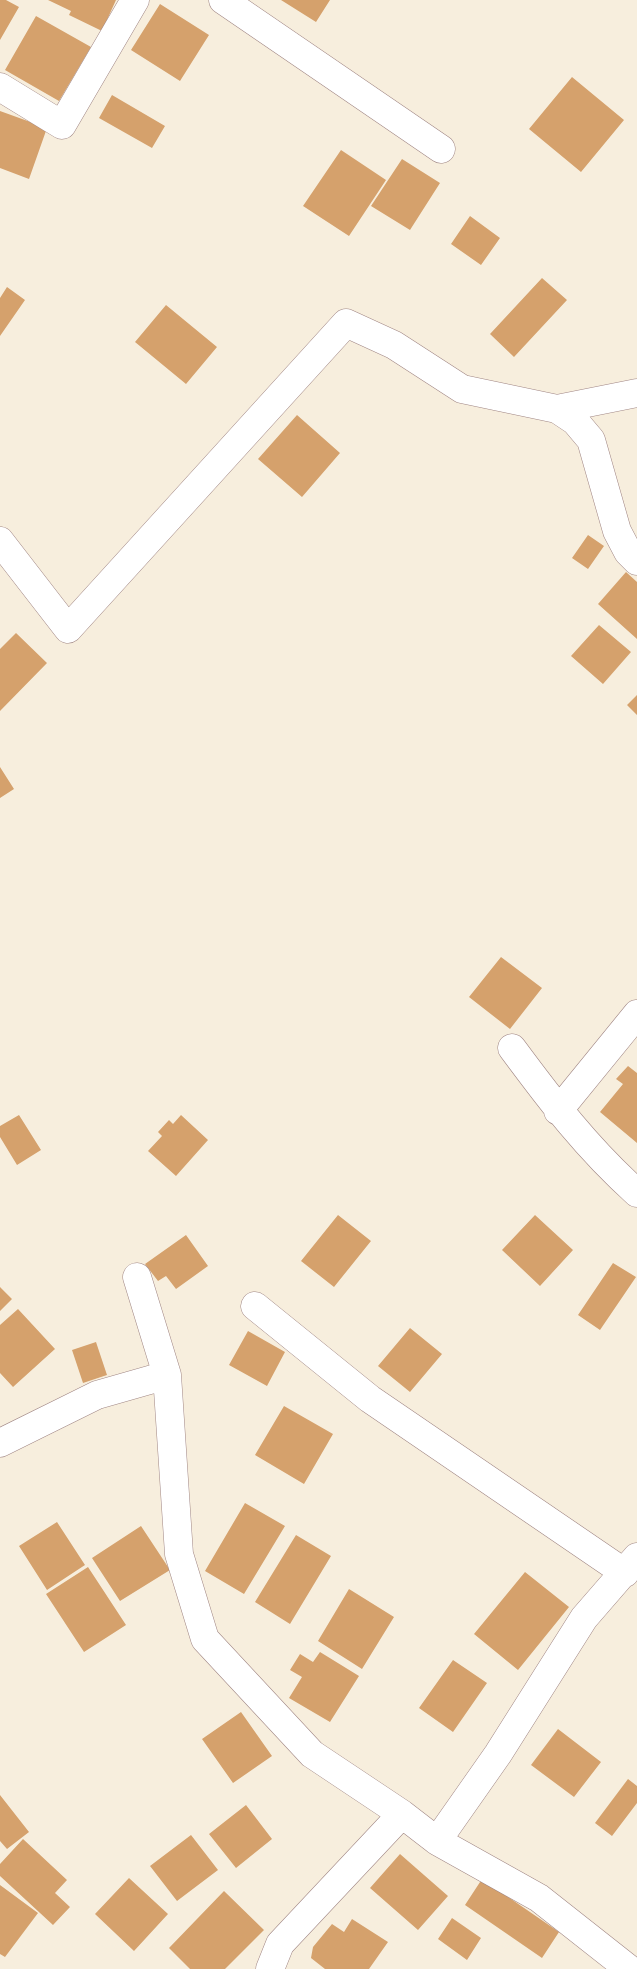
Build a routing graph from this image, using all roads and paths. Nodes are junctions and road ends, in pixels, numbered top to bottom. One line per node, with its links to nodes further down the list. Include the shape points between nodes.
1 (134, 0): 3 (street, via 62,124)
2 (224, 0): 4 (street)
3 (0, 87)
4 (441, 149)
5 (637, 393): 6 (street)
6 (557, 408): 7 (street, via 462,389 394,345 346,323 68,629); 8 (street, via 591,440 617,531)
7 (0, 541)
8 (637, 561)
9 (637, 1014): 11 (street)
10 (512, 1048): 11 (street)
11 (558, 1110): 12 (street, via 600,1159)
12 (637, 1194)
13 (137, 1277): 15 (street)
14 (255, 1306): 17 (street, via 370,1399)
15 (167, 1374): 16 (street, via 97,1395); 18 (street, via 179,1554 205,1639 312,1754)
16 (0, 1443)
17 (631, 1565): 19 (street, via 584,1618 498,1754)
18 (402, 1814): 19 (street); 20 (street, via 280,1944)
19 (437, 1841): 21 (street, via 539,1898)
20 (270, 1969)
21 (628, 1969)

